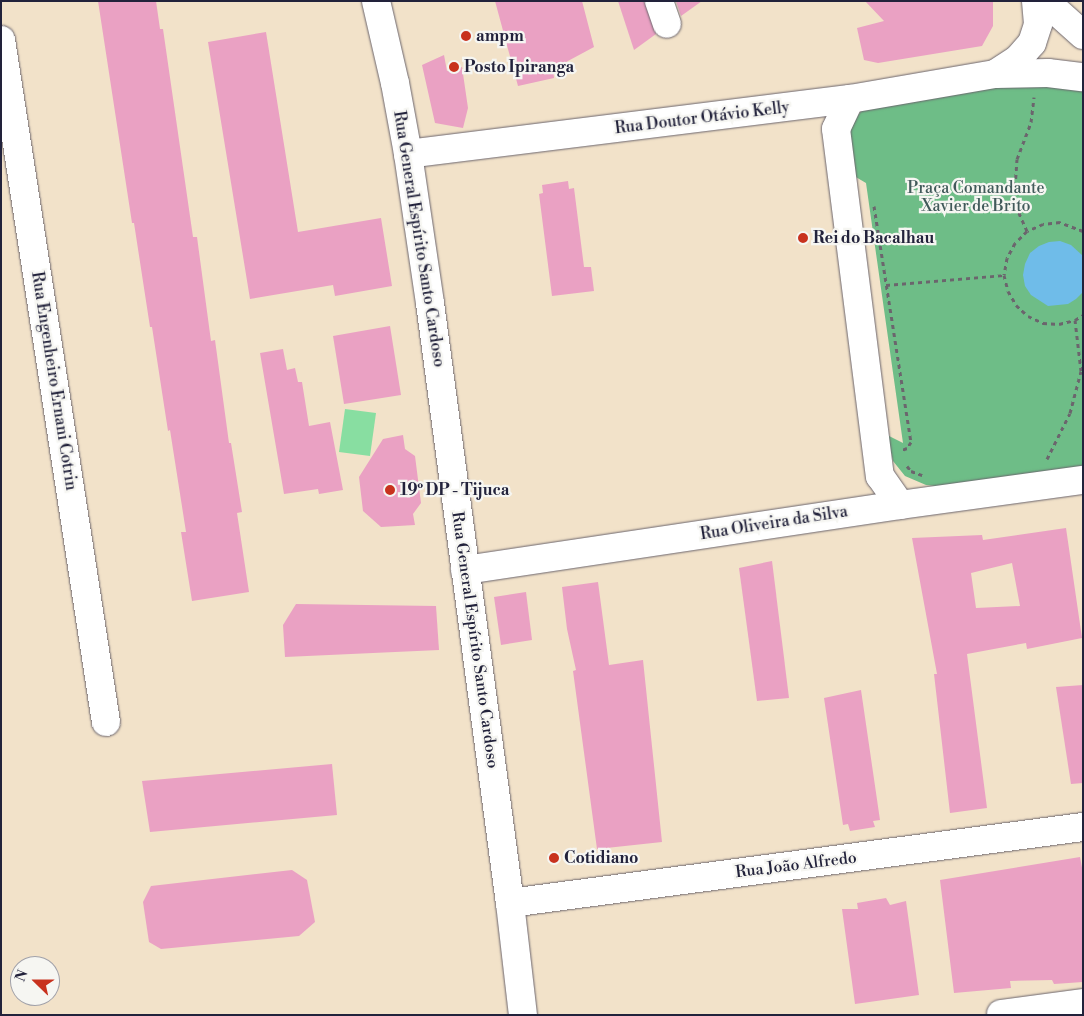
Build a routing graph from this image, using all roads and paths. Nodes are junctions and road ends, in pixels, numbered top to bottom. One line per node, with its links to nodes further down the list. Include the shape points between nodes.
1 (376, 1): 10 (street, Rua General Espírito Santo Cardoso)
2 (1036, 1): 6 (street, via 1038,24 1029,48)
3 (1045, 1): 4 (street)
4 (1083, 35)
5 (1, 40): 25 (street, Rua Engenheiro Ernani Cotrin)
6 (995, 74): 7 (street, via 1048,73); 9 (street, Rua Doutor Otávio Kelly)
7 (1083, 77)
8 (1034, 92): 12 (path, via 1031,122 1017,159 1014,202)
9 (850, 99): 10 (street, Rua Doutor Otávio Kelly); 23 (street, via 836,128 880,476)
10 (408, 154): 24 (street, Rua General Espírito Santo Cardoso)
11 (873, 198): 15 (path)
12 (1027, 231): 13 (path, via 1043,224 1060,222); 14 (path, via 1011,250)
13 (1083, 231)
14 (1004, 275): 15 (path); 17 (path, via 1012,298 1028,316 1043,323)
15 (886, 285): 18 (path, via 911,442 899,451)
16 (1083, 315): 17 (path)
17 (1075, 320): 20 (path, via 1081,371 1070,413)
18 (900, 456)
19 (902, 460): 21 (path, via 911,471)
20 (1044, 466)
21 (928, 477)
22 (1083, 480): 23 (street, Rua Oliveira da Silva)
23 (900, 504): 24 (street, Rua Oliveira da Silva)
24 (466, 570): 27 (street, Rua General Espírito Santo Cardoso)
25 (106, 722)
26 (1083, 827): 27 (street, Rua João Alfredo)
27 (510, 903): 30 (street, Rua General Espírito Santo Cardoso)
28 (1083, 1003): 29 (street)
29 (1001, 1014)
30 (522, 1015)

